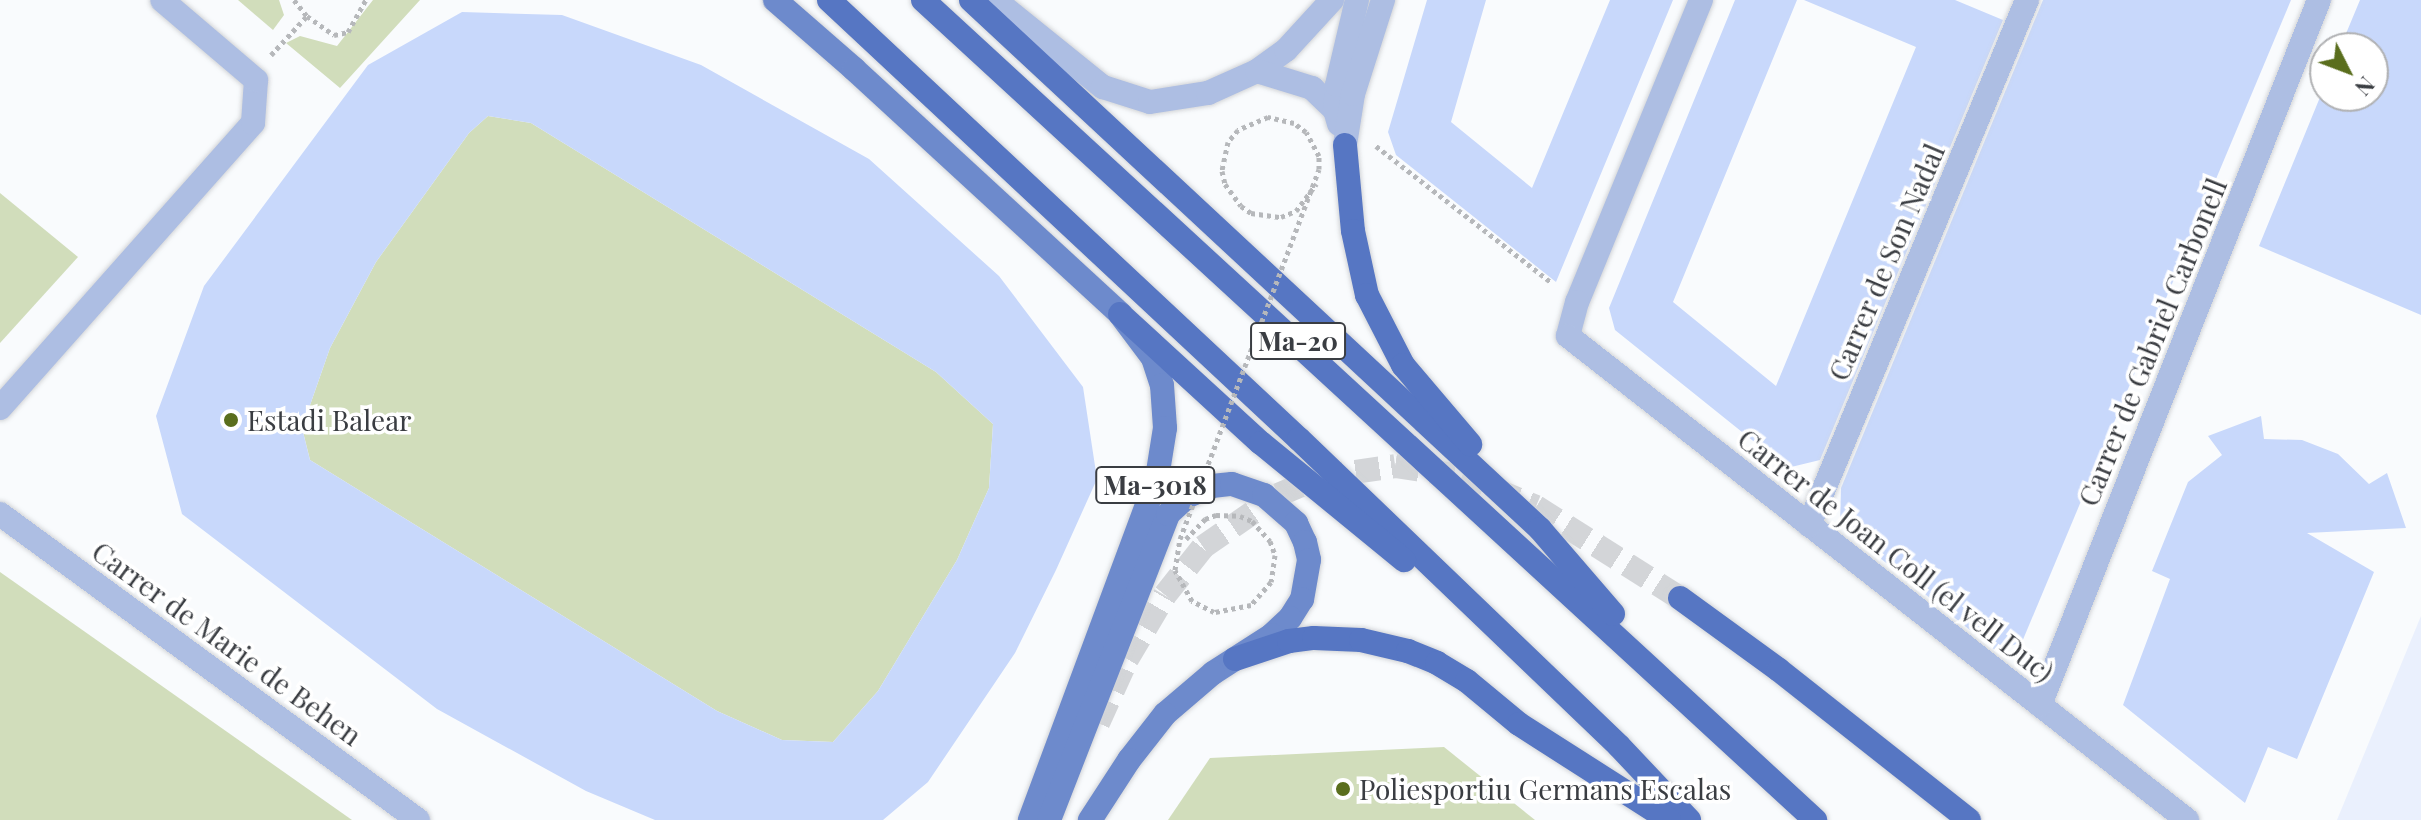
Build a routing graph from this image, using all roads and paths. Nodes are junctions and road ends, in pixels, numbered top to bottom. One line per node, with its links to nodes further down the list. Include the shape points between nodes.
1 (162, 0): 17 (street)
2 (294, 0): 15 (path)
3 (366, 0): 15 (path, via 348,32 334,35)
4 (829, 0): 29 (highway, Ma-20, via 1299,439)
5 (923, 0): 31 (highway, Ma-20)
6 (971, 0): 26 (highway)
7 (995, 0): 16 (street, via 1072,65 1127,98 1175,100 1208,93)
8 (1332, 0): 16 (street, via 1286,50)
9 (1357, 0): 18 (street)
10 (1383, 0): 19 (street, via 1353,94)
11 (1701, 0): 21 (street)
12 (2027, 0): 25 (street, Carrer de Son Nadal)
13 (2319, 0): 32 (street, Carrer de Gabriel Carbonell)
14 (778, 4): 22 (main road)
15 (307, 16): 17 (path)
16 (1257, 71): 18 (street, via 1312,88)
17 (256, 80): 23 (street, via 253,123)
18 (1335, 110): 19 (street)
19 (1357, 143): 21 (path); 26 (highway, via 1353,231 1367,295 1403,365)
20 (1320, 179): 27 (path, bridge, via 1312,190 1304,200 1296,211 1266,217 1251,213 1232,195 1222,158 1238,130 1253,120 1281,118 1306,132 1319,156 1319,169 1314,182 1310,195 1306,208 1180,539 1175,570 1192,601 1214,612 1251,605 1271,582 1275,555 1252,521 1216,515)
21 (1577, 302): 25 (street, Carrer de Joan Coll (el vell Duc), via 1568,336)
22 (1120, 314): 29 (highway, via 1342,512); 34 (main road, Ma-3018, via 1153,358 1162,385 1163,455)
23 (0, 408)
24 (0, 514): 33 (street, Carrer de Marie de Behen)
25 (1809, 525): 32 (street, Carrer de Joan Coll (el vell Duc))
26 (1540, 529): 31 (highway)
27 (1186, 539)
28 (1680, 598): 40 (highway)
29 (1497, 633): 38 (highway, Ma-20, via 1619,746)
30 (1235, 659): 35 (main road, via 1290,618 1308,581 1309,560 1296,523 1281,506 1251,488 1232,484 1188,496 1168,514); 36 (main road, via 1165,714); 37 (highway, via 1314,638 1361,640 1408,651 1467,681 1519,724)
31 (1671, 684): 39 (highway, Ma-20)
32 (2040, 705): 41 (street, Carrer de Joan Coll (el vell Duc))
33 (418, 820)
34 (1030, 820)
35 (1049, 820)
36 (1090, 820)
37 (1669, 820)
38 (1689, 820)
39 (1815, 820)
40 (1969, 820)
41 (2187, 820)

